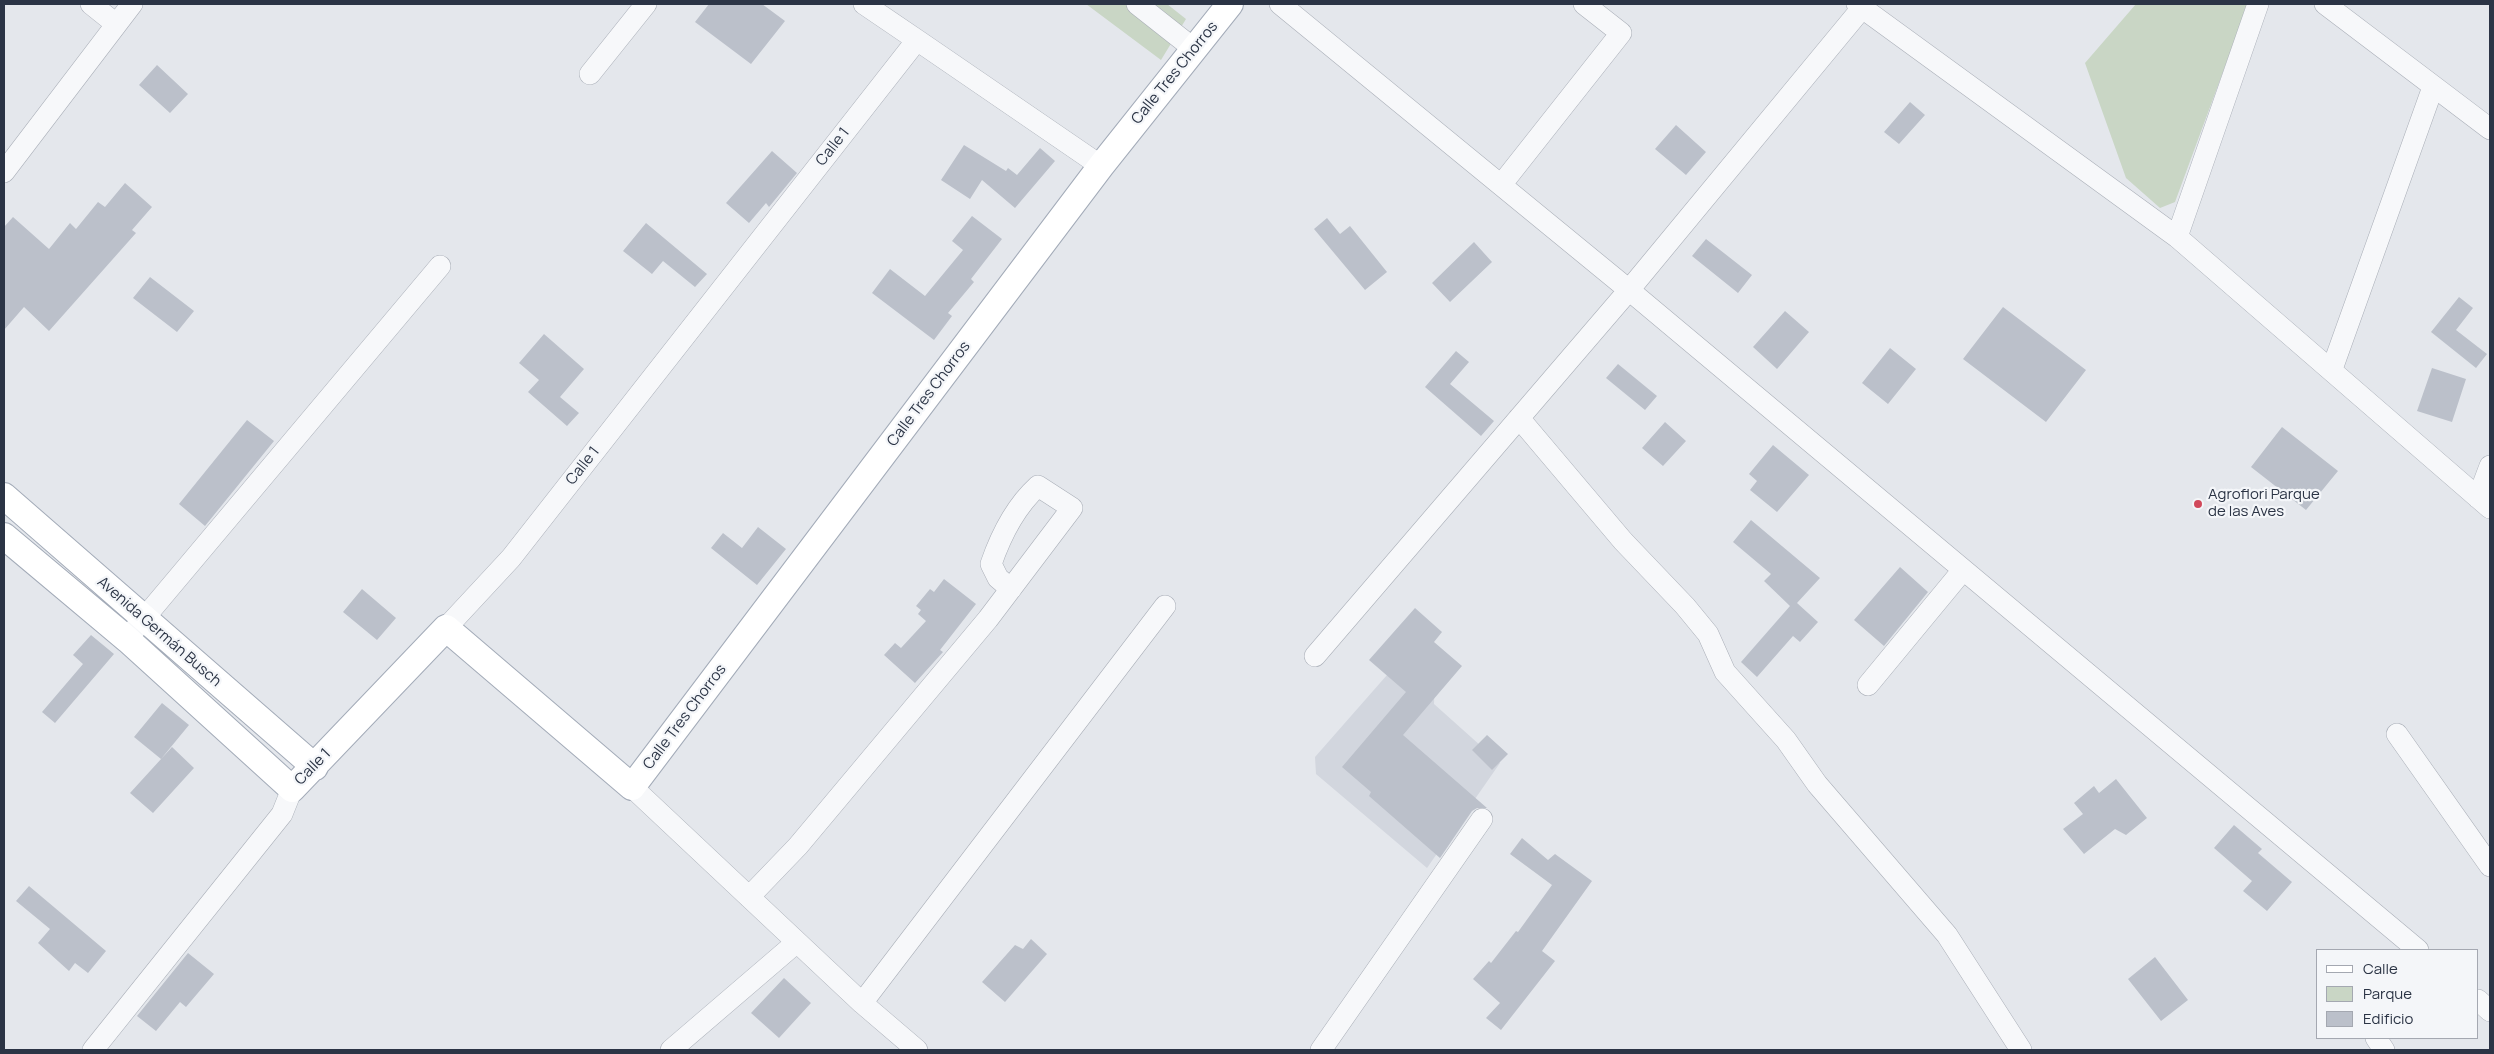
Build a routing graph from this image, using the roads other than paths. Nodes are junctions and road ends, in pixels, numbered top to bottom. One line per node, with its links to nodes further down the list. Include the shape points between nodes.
1 (91, 4): 12 (street)
2 (132, 4): 12 (street)
3 (646, 4): 15 (street)
4 (864, 4): 13 (street)
5 (1137, 4): 14 (street)
6 (1230, 4): 14 (main road, Calle Tres Chorros)
7 (1280, 4): 20 (street)
8 (1584, 4): 20 (street, via 1621,33)
9 (2258, 4): 21 (street)
10 (2325, 4): 16 (street)
11 (1860, 6): 21 (street); 23 (street)
12 (116, 24): 19 (street)
13 (917, 40): 18 (street); 34 (street, Calle 1, via 511,558)
14 (1194, 49): 18 (main road, Calle Tres Chorros)
15 (590, 74)
16 (2433, 87): 17 (street); 24 (street)
17 (2490, 129)
18 (1101, 166): 40 (main road, Calle Tres Chorros)
19 (4, 172)
20 (1502, 185): 23 (street)
21 (2177, 237): 24 (street)
22 (440, 266): 33 (street)
23 (1629, 290): 25 (street); 30 (street)
24 (2332, 369): 28 (street)
25 (1519, 418): 36 (street); 55 (street, via 1623,541 1708,634 1725,672 1786,740 1817,784 1947,935)
26 (2490, 466): 28 (street)
27 (4, 496): 33 (main road, Avenida Germán Busch)
28 (2484, 503)
29 (4, 536): 35 (main road, Avenida Germán Busch)
30 (1963, 570): 37 (street); 46 (street)
31 (1011, 589): 31 (street, via 998,578 991,564 997,546 1023,500 1038,486 1072,508); 44 (street, via 798,846)
32 (1165, 606): 48 (street)
33 (144, 618): 35 (street); 39 (main road, Avenida Germán Busch)
34 (446, 628): 39 (main road, Calle 1); 40 (main road)
35 (128, 640): 41 (main road, Avenida Germán Busch)
36 (1315, 656)
37 (1868, 685)
38 (2397, 734): 43 (street)
39 (315, 767): 41 (main road, Calle 1)
40 (632, 788): 44 (street)
41 (292, 790): 51 (street, Calle 1, via 282,814)
42 (1482, 820): 54 (street)
43 (2490, 866)
44 (749, 897): 45 (street)
45 (797, 942): 48 (street); 52 (street)
46 (2417, 949)
47 (2479, 1001): 49 (street)
48 (862, 1003): 53 (street)
49 (2490, 1011)
50 (2377, 1039): 56 (street)
51 (93, 1050)
52 (671, 1050)
53 (917, 1050)
54 (1320, 1050)
55 (2021, 1050)
56 (2384, 1050)

